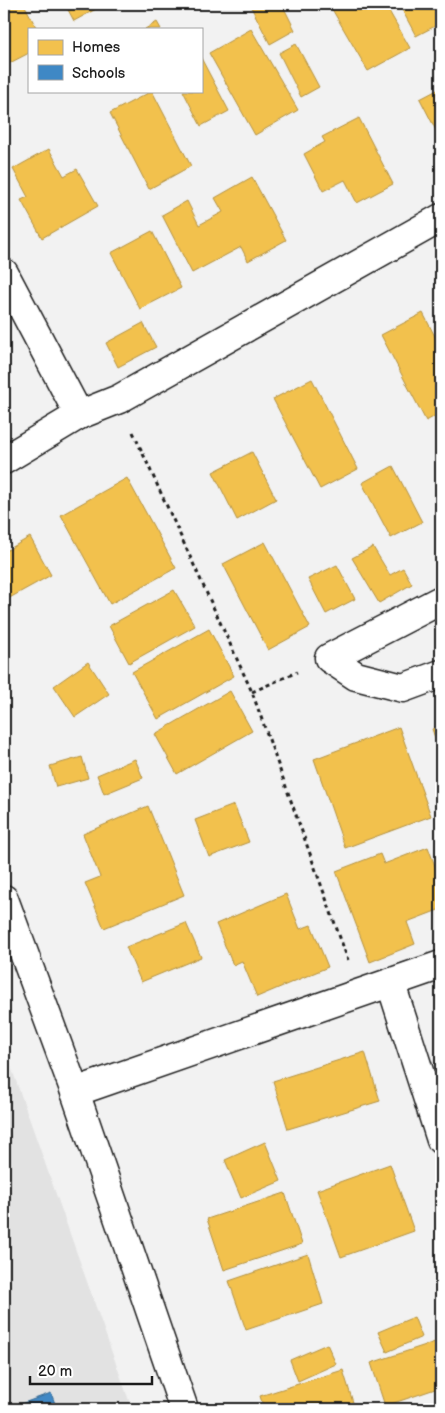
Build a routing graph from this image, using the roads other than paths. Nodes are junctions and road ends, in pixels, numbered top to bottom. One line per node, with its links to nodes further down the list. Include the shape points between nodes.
1 (441, 218): 3 (street, via 119,399)
2 (4, 273): 3 (street)
3 (79, 415): 4 (street)
4 (4, 460)
5 (441, 600): 6 (street, via 329,658 356,676 403,688)
6 (441, 674)
7 (4, 899): 10 (street)
8 (441, 965): 9 (street)
9 (390, 984): 10 (street); 11 (street)
10 (75, 1092): 12 (street)
11 (441, 1140)
12 (184, 1409)

